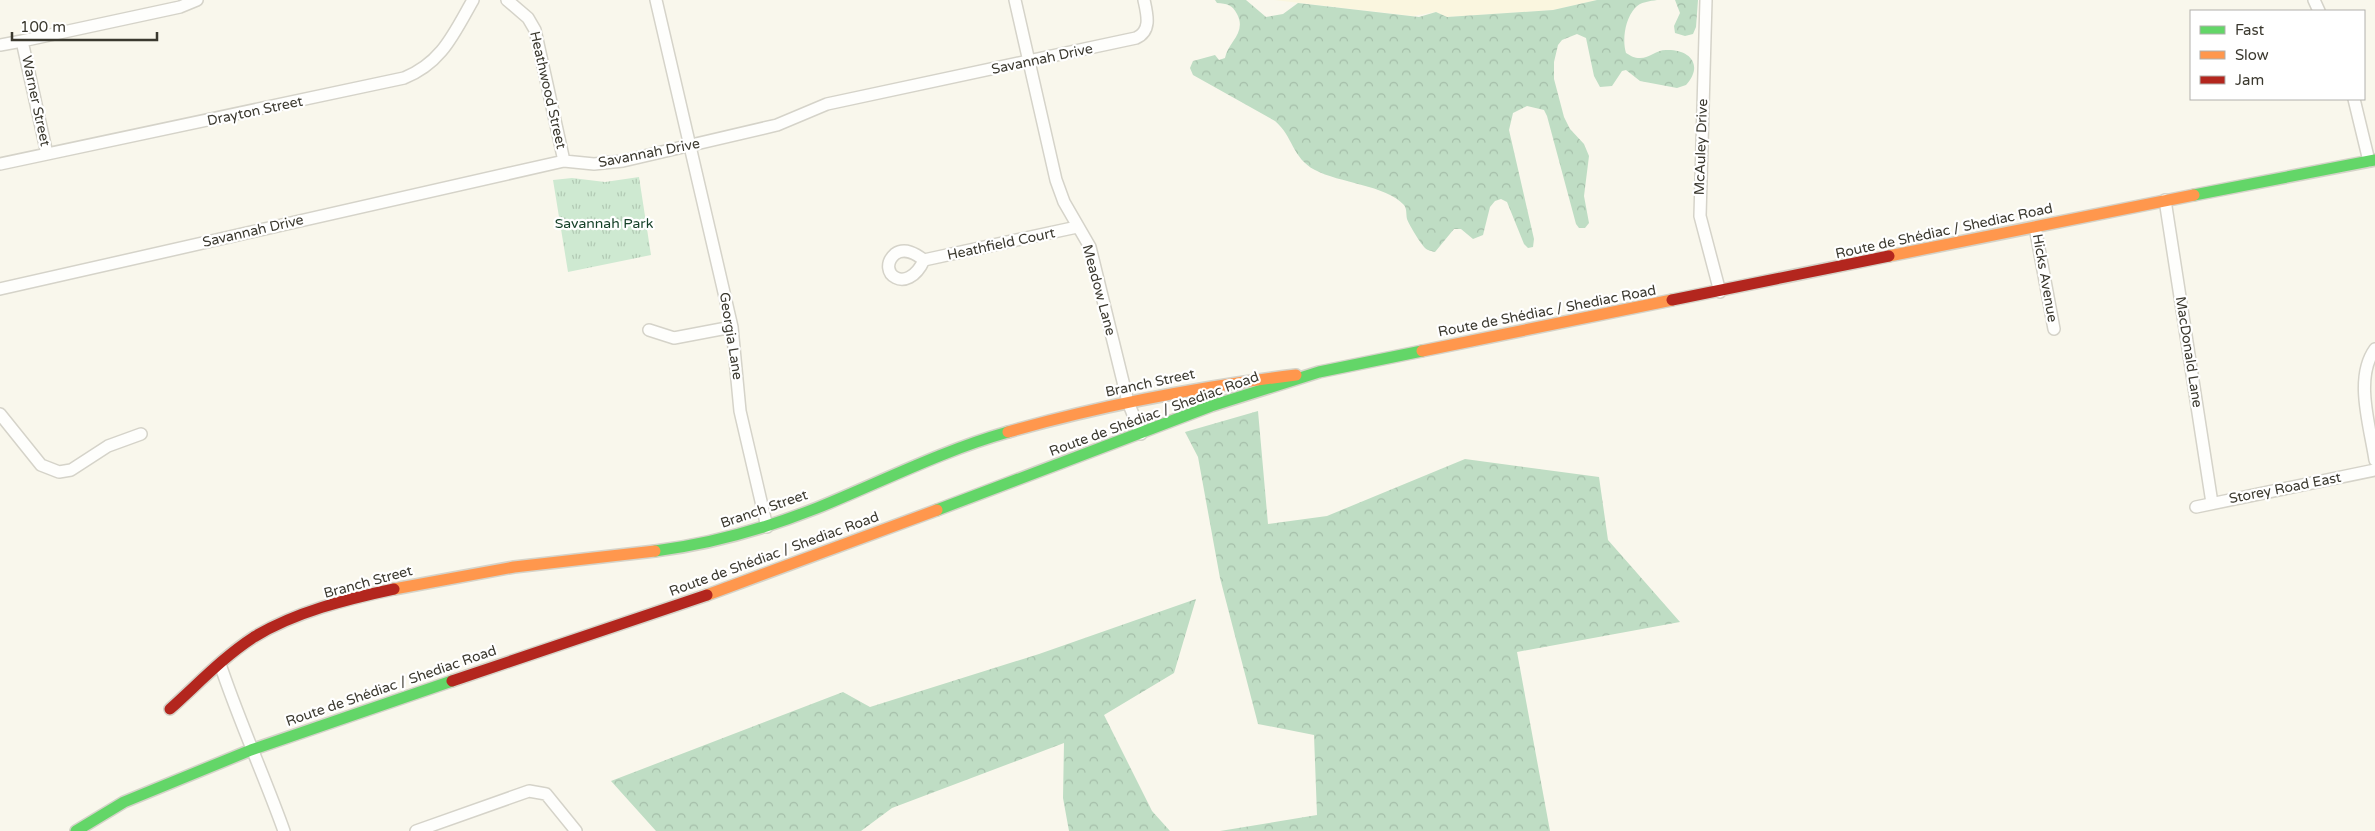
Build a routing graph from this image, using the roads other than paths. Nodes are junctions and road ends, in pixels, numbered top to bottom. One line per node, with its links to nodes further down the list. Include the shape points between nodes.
1 (197, 0): 8 (street, via 180,7)
2 (473, 0): 13 (street, Drayton Street, via 437,58 424,69 404,78)
3 (507, 0): 15 (street, Heathwood Street, via 528,18 534,30)
4 (656, 0): 12 (street, Georgia Lane)
5 (1015, 0): 10 (street, Meadow Lane)
6 (1144, 0): 10 (street, Savannah Drive, via 1147,27 1143,35)
7 (1706, 0): 22 (street, McAuley Drive, via 1700,216)
8 (22, 41): 9 (street, Warner Street); 13 (street, Warner Street)
9 (0, 45)
10 (1030, 62): 12 (street, Savannah Drive, via 827,104 777,126); 18 (street, Meadow Lane, via 1056,180)
11 (2354, 100): 14 (street)
12 (691, 146): 15 (street, Savannah Drive, via 623,161 594,164); 23 (street, Georgia Lane)
13 (47, 154): 16 (street, Drayton Street)
14 (2372, 161): 17 (main road, Route de Shédiac / Shediac Road)
15 (564, 162): 21 (street, Savannah Drive)
16 (0, 164)
17 (2165, 200): 19 (main road, Route de Shédiac / Shediac Road); 34 (street, MacDonald Lane)
18 (1077, 227): 20 (street, Heathfield Court); 28 (street, Meadow Lane, via 1090,247)
19 (2036, 227): 22 (main road, Route de Shédiac / Shediac Road); 24 (street, Hicks Avenue)
20 (924, 260)
21 (0, 289)
22 (1720, 292): 27 (main road, Route de Shédiac / Shediac Road)
23 (732, 327): 25 (street, via 674,338); 36 (street, Georgia Lane, via 740,411)
24 (2054, 329)
25 (649, 330)
26 (2375, 349): 32 (street, via 2366,365 2364,384)
27 (1319, 372): 28 (main road, Branch Street, via 1225,383); 31 (main road, Route de Shédiac / Shediac Road, via 1211,406)
28 (1128, 402): 31 (street, Meadow Lane); 36 (main road, Branch Street, via 956,449)
29 (0, 414): 30 (street, via 42,465 59,472 72,470 108,446)
30 (141, 434)
31 (1141, 434): 39 (main road, Route de Shédiac / Shediac Road, via 750,580)
32 (2375, 460)
33 (2375, 470): 34 (street, Storey Road East)
34 (2212, 503): 35 (street, Storey Road East)
35 (2196, 506)
36 (767, 527): 37 (main road, Branch Street, via 685,547 478,572 382,591 267,630)
37 (220, 664): 38 (main road, Branch Street); 39 (street)
38 (170, 709)
39 (251, 750): 40 (main road, Route de Shédiac / Shediac Road, via 124,802); 41 (street, via 261,766)
40 (76, 831)
41 (284, 831)
42 (416, 831): 43 (street, via 529,791 546,794)
43 (576, 831)

